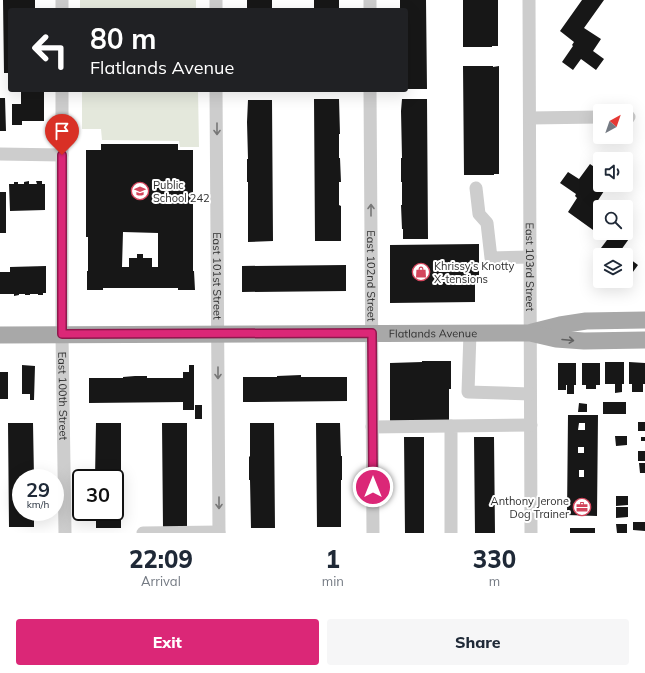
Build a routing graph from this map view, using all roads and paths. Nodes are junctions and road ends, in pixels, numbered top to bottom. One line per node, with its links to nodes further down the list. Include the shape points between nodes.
1 (529, 0): 6 (street, East 103rd Street)
2 (62, 92): 8 (street, East 100th Street)
3 (216, 92): 16 (street, East 101st Street, one-way to 16)
4 (370, 92): 12 (street, East 102nd Street, one-way to 4)
5 (593, 117): 6 (street)
6 (530, 118): 10 (street, East 103rd Street)
7 (0, 154): 8 (street)
8 (62, 155): 15 (street, East 100th Street)
9 (476, 188): 10 (street, via 479,214 487,223 491,258)
10 (530, 257): 14 (street, East 103rd Street)
11 (645, 320): 14 (main road, Flatlands Avenue, via 586,321)
12 (372, 333): 13 (main road, Flatlands Avenue); 16 (main road, Flatlands Avenue); 21 (street, East 102nd Street)
13 (470, 333): 14 (main road, Flatlands Avenue); 19 (street, via 468,392)
14 (530, 333): 18 (main road, Flatlands Avenue, one-way to 18, via 556,339 584,341); 19 (street, East 103rd Street)
15 (62, 334): 16 (main road, Flatlands Avenue); 17 (main road, Flatlands Avenue); 24 (street, East 100th Street)
16 (218, 334): 23 (street, East 101st Street, one-way to 23)
17 (0, 335)
18 (645, 340)
19 (530, 394): 20 (street, East 103rd Street)
20 (531, 425): 22 (street); 28 (street, East 103rd Street)
21 (372, 426): 22 (street); 26 (street, East 102nd Street)
22 (451, 426): 27 (street)
23 (219, 532): 25 (street)
24 (65, 533)
25 (143, 533)
26 (373, 533)
27 (451, 533)
28 (531, 533)

